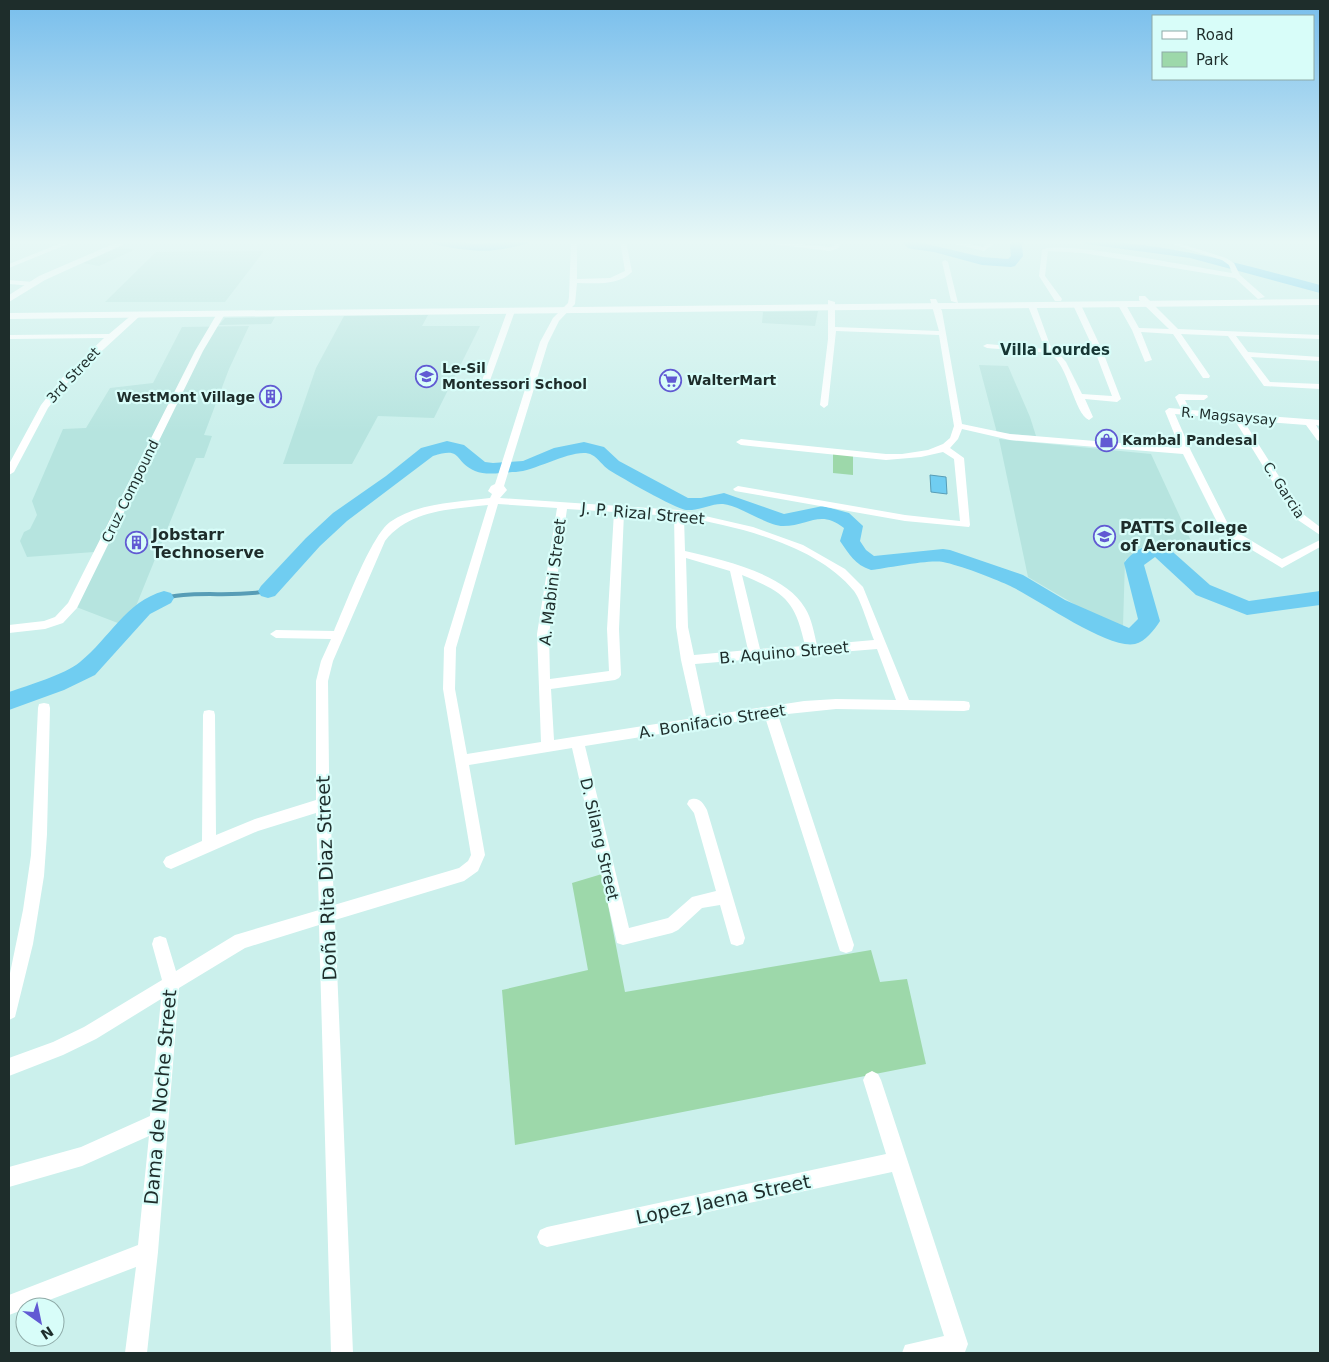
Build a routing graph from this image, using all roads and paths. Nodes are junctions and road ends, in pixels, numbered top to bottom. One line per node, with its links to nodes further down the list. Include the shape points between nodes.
1 (935, 304): 18 (street)
2 (832, 305): 3 (main road); 9 (main road); 15 (street)
3 (877, 305)
4 (962, 305): 8 (main road)
5 (1077, 305): 6 (main road); 8 (main road); 25 (street)
6 (1122, 305): 16 (street)
7 (1149, 305): 17 (street)
8 (1032, 306): 24 (street)
9 (568, 307): 11 (main road); 12 (main road); 46 (street, via 545,340)
10 (9, 309): 11 (main road)
11 (216, 311): 12 (main road); 13 (main road); 55 (street, Cruz Compound, via 73,605 59,620)
12 (511, 311): 30 (street)
13 (136, 315): 14 (main road); 20 (street, 3rd Street)
14 (9, 316)
15 (831, 329): 18 (street); 34 (street)
16 (1136, 330): 17 (street); 28 (street)
17 (1176, 332): 19 (street); 29 (street)
18 (943, 333): 40 (street)
19 (1230, 334): 22 (street); 26 (street)
20 (111, 336): 21 (street); 45 (street, 3rd Street, via 65,380 44,407)
21 (9, 337)
22 (1320, 337)
23 (986, 346): 24 (street)
24 (1051, 352): 25 (street); 32 (street, via 1062,362)
25 (1099, 352): 32 (street, via 1117,399)
26 (1246, 354): 27 (street); 31 (street, via 1267,384)
27 (1320, 359)
28 (1148, 360)
29 (1206, 376)
30 (484, 386)
31 (1320, 388)
32 (1077, 396): 36 (street)
33 (1204, 397): 35 (street, via 1179,397)
34 (824, 405)
35 (1187, 413): 37 (street, R. Magsaysay); 44 (street, R. Magsaysay, via 1169,411)
36 (1089, 417)
37 (1237, 417): 38 (street, R. Magsaysay); 51 (street, C. Garcia, via 1299,516)
38 (1309, 422): 39 (street, R. Magsaysay); 41 (street)
39 (1320, 423)
40 (958, 426): 43 (street, via 954,439); 44 (street, via 1010,437)
41 (1320, 438)
42 (741, 442): 43 (street, via 886,457 908,457)
43 (944, 448): 47 (street, via 959,458 966,525)
44 (1186, 451): 52 (street, R. Magsaysay, via 1226,530 1282,564)
45 (9, 472)
46 (498, 490): 48 (street, J. P. Rizal Street); 57 (street, Doña Rita Diaz Street, via 470,504 410,516 388,530 380,540); 71 (street, via 450,648 449,689)
47 (738, 490)
48 (562, 506): 49 (street, J. P. Rizal Street); 62 (street, A. Mabini Street, via 543,634)
49 (619, 509): 50 (street, J. P. Rizal Street); 62 (street, via 613,629 615,675)
50 (679, 513): 53 (street); 58 (street, J. P. Rizal Street, via 756,530 811,553 839,570 858,588)
51 (1320, 532)
52 (1320, 544)
53 (680, 553): 54 (street); 61 (street, via 682,627)
54 (735, 568): 59 (street, via 786,593 800,609); 60 (street)
55 (9, 629)
56 (276, 634): 57 (street)
57 (338, 635): 72 (street, Doña Rita Diaz Street, via 322,681)
58 (881, 644): 59 (street, B. Aquino Street); 63 (street, J. P. Rizal Street)
59 (812, 649): 60 (street, B. Aquino Street)
60 (755, 654): 61 (street, B. Aquino Street)
61 (687, 660): 68 (street)
62 (544, 685): 70 (street, A. Mabini Street)
63 (904, 704): 64 (street, A. Bonifacio Street); 66 (street, A. Bonifacio Street, via 836,704)
64 (964, 706)
65 (44, 708): 82 (street, via 36,878)
66 (770, 712): 68 (street, A. Bonifacio Street); 80 (street)
67 (209, 715): 74 (street)
68 (701, 723): 69 (street, A. Bonifacio Street)
69 (577, 742): 70 (street, A. Bonifacio Street); 76 (street, D. Silang Street, via 623,936 672,925 698,902)
70 (548, 747): 71 (street, A. Bonifacio Street)
71 (462, 760): 77 (street, via 478,855 473,866 464,874)
72 (324, 804): 74 (street, via 255,825); 77 (street, Doña Rita Diaz Street)
73 (694, 804): 76 (street, via 700,810)
74 (209, 846): 75 (street)
75 (171, 862)
76 (725, 896): 78 (street)
77 (328, 915): 81 (street, via 241,941); 92 (street, Doña Rita Diaz Street)
78 (737, 938)
79 (160, 944): 81 (street, Dama de Noche Street)
80 (846, 945)
81 (171, 984): 83 (street, via 82,1037); 85 (street, Dama de Noche Street)
82 (9, 1011)
83 (9, 1067)
84 (872, 1080): 86 (street)
85 (159, 1122): 87 (street, via 82,1156); 89 (street, Dama de Noche Street)
86 (898, 1161): 88 (street, Lopez Jaena Street); 93 (street, via 957,1344)
87 (9, 1177)
88 (547, 1237)
89 (148, 1252): 90 (street); 91 (street, Dama de Noche Street)
90 (9, 1305)
91 (136, 1353)
92 (342, 1353)
93 (913, 1353)

